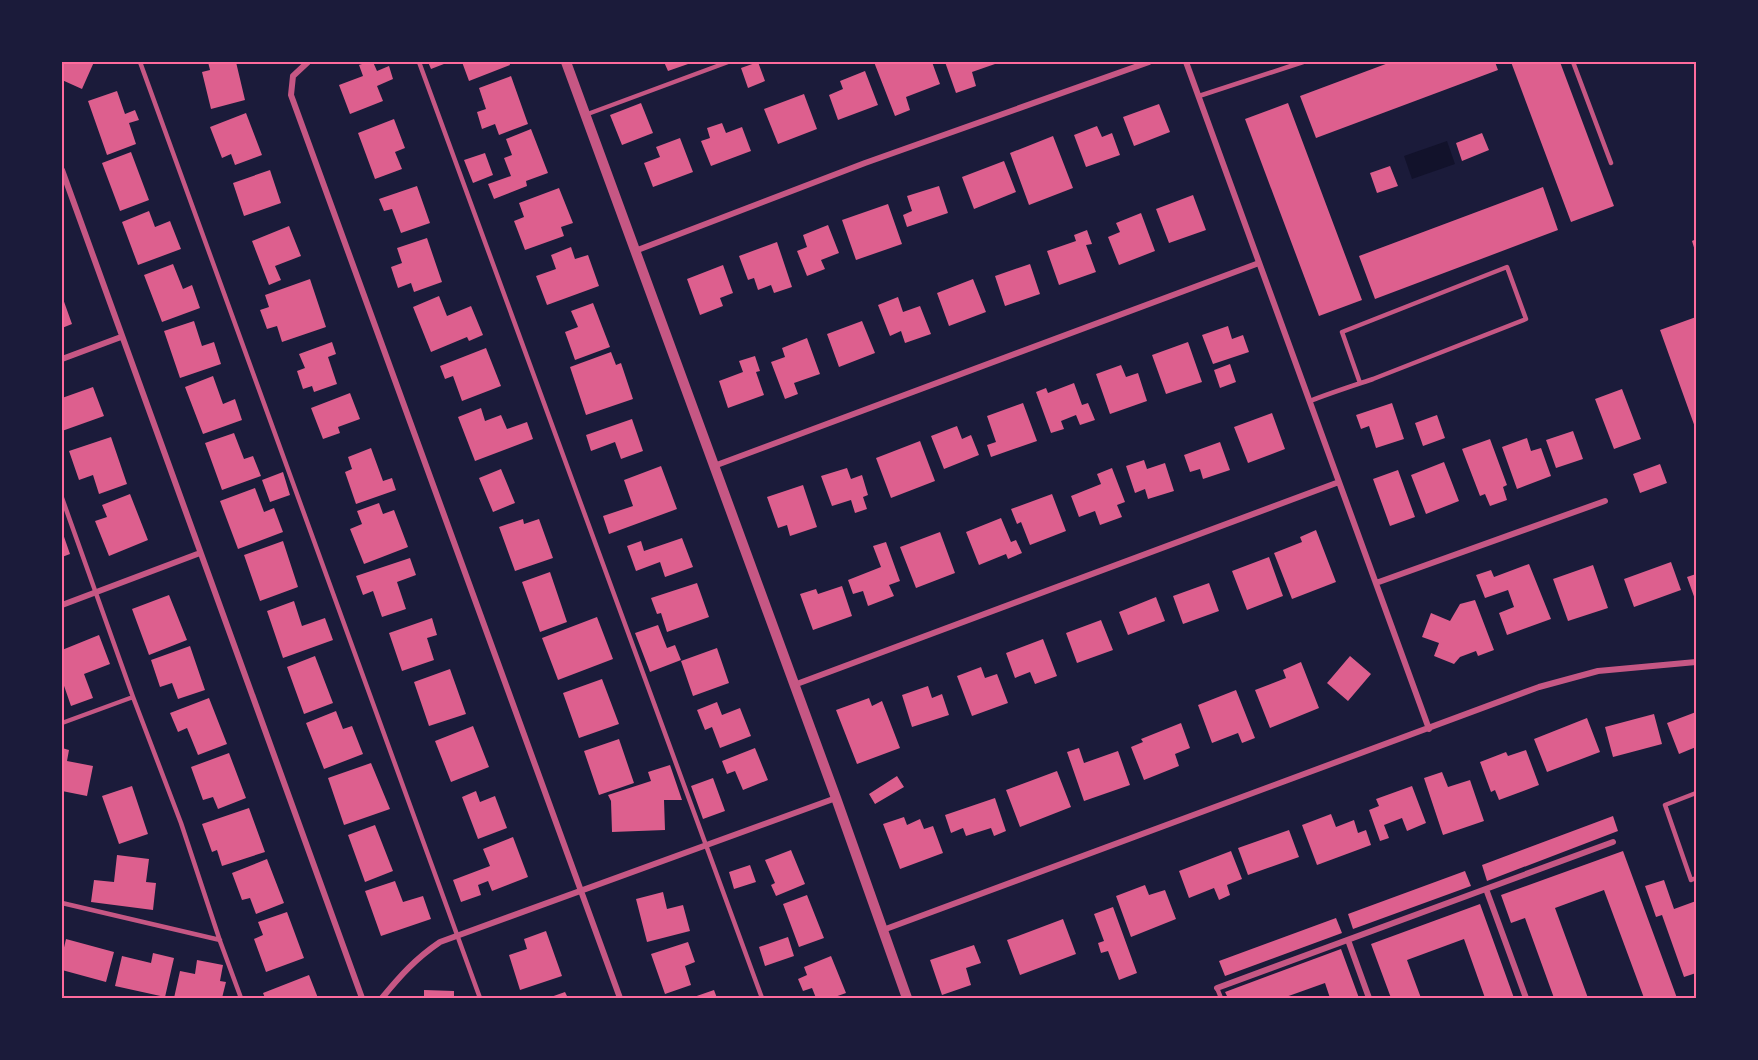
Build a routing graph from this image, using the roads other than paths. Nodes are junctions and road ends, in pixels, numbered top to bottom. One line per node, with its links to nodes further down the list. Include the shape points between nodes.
1 (141, 62): 42 (lane)
2 (308, 62): 39 (street, via 293,76 291,95)
3 (419, 62): 36 (lane)
4 (566, 62): 11 (street)
5 (728, 62): 11 (lane)
6 (1149, 62): 14 (street, via 865,163)
7 (1186, 62): 10 (street)
8 (1303, 62): 10 (lane)
9 (1573, 62): 12 (lane)
10 (1199, 96): 15 (street)
11 (585, 115): 14 (street)
12 (1611, 163)
13 (62, 170): 16 (street)
14 (635, 251): 20 (street)
15 (1259, 263): 19 (street); 20 (street)
16 (121, 338): 17 (street); 24 (street)
17 (62, 359)
18 (1360, 383): 18 (lane, via 1526,319 1507,267 1342,332); 19 (lane)
19 (1310, 401): 21 (street)
20 (714, 466): 29 (street)
21 (1339, 482): 25 (street); 29 (street)
22 (62, 498): 26 (lane)
23 (1605, 501): 25 (street)
24 (200, 554): 26 (street); 47 (street)
25 (1376, 584): 32 (street)
26 (97, 592): 27 (street); 30 (lane)
27 (62, 605)
28 (1696, 662): 32 (street, via 1577,675)
29 (794, 685): 34 (street)
30 (133, 697): 31 (lane); 43 (lane)
31 (62, 723)
32 (1429, 729): 41 (street)
33 (1696, 793): 37 (lane, via 1665,806 1691,880)
34 (836, 798): 36 (street); 41 (street)
35 (1613, 842): 38 (street)
36 (705, 846): 39 (street); 51 (lane)
37 (1696, 878)
38 (1486, 889): 44 (street); 55 (street)
39 (582, 891): 42 (street); 50 (street)
40 (62, 903): 43 (lane)
41 (883, 930): 52 (street)
42 (458, 935): 48 (street, via 420,956); 49 (lane)
43 (220, 940): 46 (lane)
44 (1348, 940): 45 (street); 54 (street)
45 (1217, 988): 53 (lane)
46 (241, 999)
47 (362, 999)
48 (382, 999)
49 (480, 999)
50 (620, 999)
51 (762, 999)
52 (907, 999)
53 (1221, 999)
54 (1369, 999)
55 (1526, 999)

